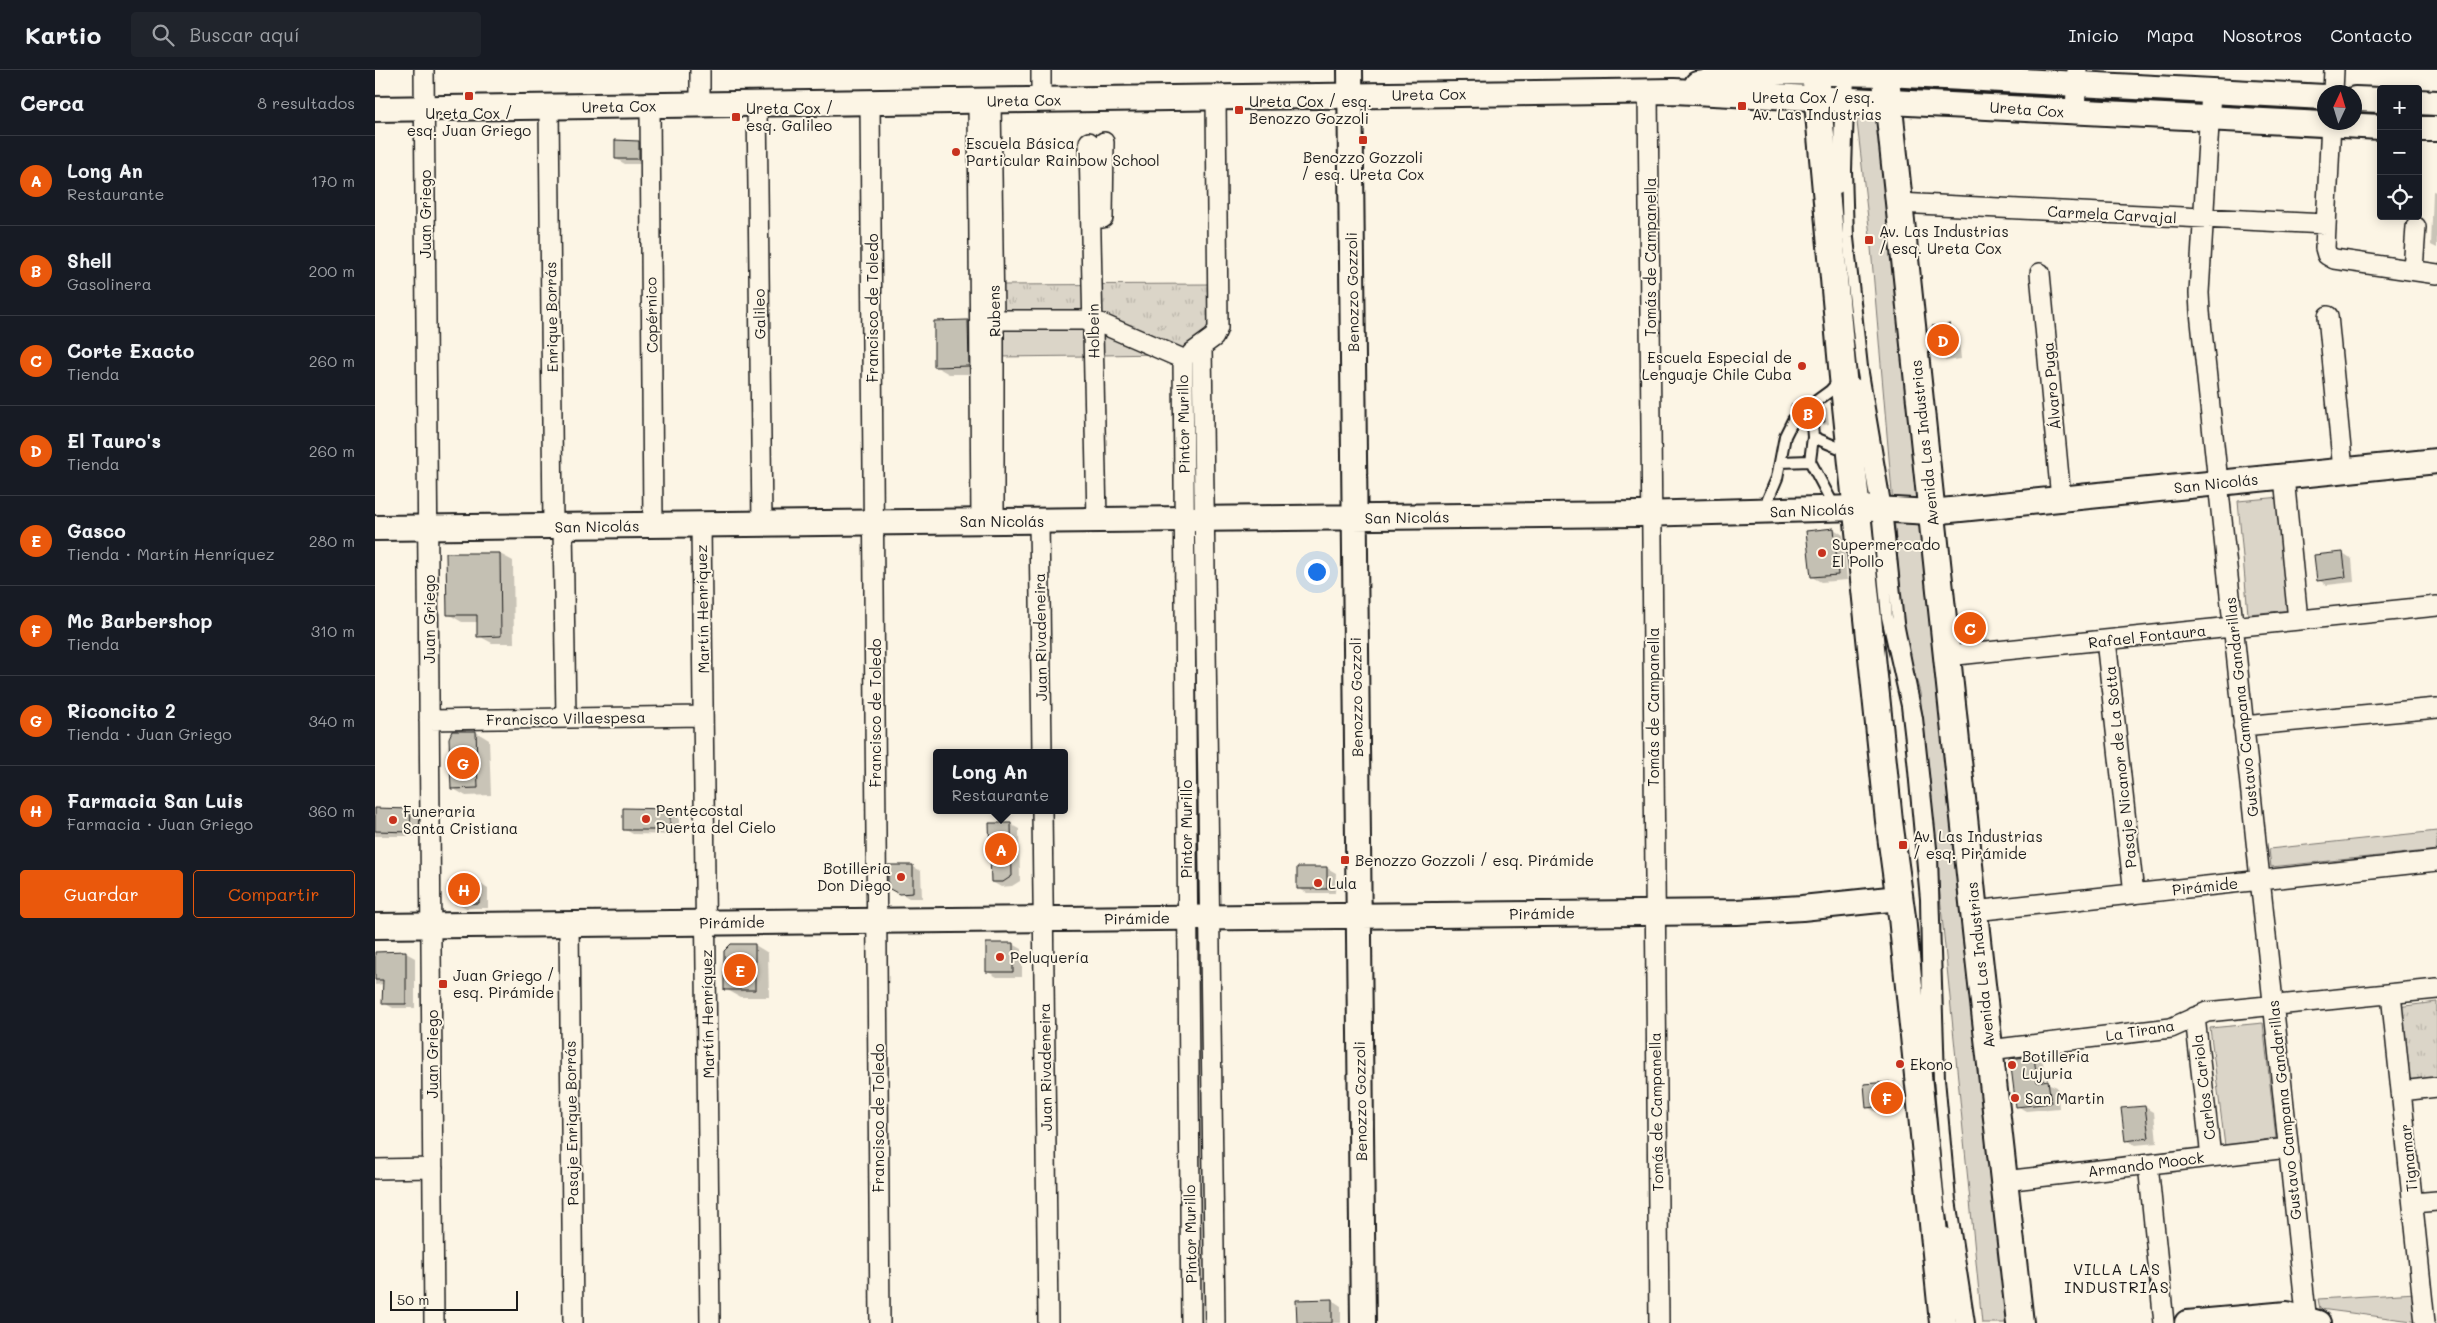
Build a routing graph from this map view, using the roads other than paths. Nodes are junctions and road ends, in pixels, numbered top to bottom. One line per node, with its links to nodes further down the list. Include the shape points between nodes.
1 (424, 70): 30 (street, Juan Griego)
2 (700, 70): 26 (street)
3 (1041, 70): 18 (street)
4 (1350, 70): 13 (street, Benozzo Gozzoli)
5 (2334, 70): 9 (street)
6 (1835, 72): 7 (street, Ureta Cox); 11 (street, Ureta Cox, via 1749,74); 16 (main road)
7 (1885, 72): 8 (street, Ureta Cox); 21 (main road, Avenida Las Industrias)
8 (2076, 77): 12 (street, Ureta Cox); 31 (street)
9 (2333, 85)
10 (1649, 91): 11 (street, Ureta Cox); 13 (street, Ureta Cox); 68 (street, Tomás de Campanella)
11 (1673, 91): 16 (street, Ureta Cox)
12 (2211, 91): 14 (street, Ureta Cox); 32 (street, Gustavo Campana Gandarillas)
13 (1350, 96): 15 (street, Ureta Cox); 69 (street, Benozzo Gozzoli)
14 (2317, 97)
15 (1216, 98): 18 (street, Ureta Cox); 50 (street, Pintor Murillo, via 1218,328 1214,337)
16 (1836, 99): 21 (street, Ureta Cox); 52 (main road); 65 (lane, via 1840,236 1856,378)
17 (2362, 99): 19 (street)
18 (1041, 100): 20 (street, Ureta Cox)
19 (2377, 100)
20 (984, 101): 22 (street, Ureta Cox); 48 (street, Rubens); 72 (street, Rubens)
21 (1889, 101): 31 (street, Ureta Cox); 40 (main road, Avenida Las Industrias)
22 (870, 102): 24 (street, Ureta Cox); 74 (street, Francisco de Toledo)
23 (2422, 102): 25 (street)
24 (757, 104): 26 (street, Ureta Cox); 76 (street, Galileo)
25 (2437, 104)
26 (700, 105): 27 (street, Ureta Cox)
27 (650, 106): 28 (street, Ureta Cox); 77 (street, Copérnico)
28 (543, 107): 30 (street, Ureta Cox); 78 (street, Enrique Borrás)
29 (375, 109): 30 (street, Ureta Cox)
30 (424, 109): 80 (street, Juan Griego)
31 (2075, 112): 32 (street, Ureta Cox)
32 (2210, 119): 33 (street, Ureta Cox); 41 (street, Gustavo Campana Gandarillas)
33 (2317, 123)
34 (2362, 125): 35 (street, Ureta Cox)
35 (2377, 127)
36 (2422, 128): 37 (street)
37 (2437, 129)
38 (2331, 130): 42 (street)
39 (1097, 142): 49 (street, Holbein)
40 (1899, 203): 41 (street, Carmela Carvajal); 67 (main road, Avenida Las Industrias)
41 (2204, 218): 42 (street, Carmela Carvajal); 63 (street, Gustavo Campana Gandarillas, via 2199,303)
42 (2326, 224): 44 (street, via 2327,255 2334,259)
43 (2416, 226): 44 (street)
44 (2413, 270): 46 (street)
45 (2040, 272): 64 (street, Álvaro Puga)
46 (2437, 274)
47 (2327, 316): 61 (street)
48 (994, 320): 49 (street); 72 (street, Rubens)
49 (1097, 322): 51 (street); 71 (street, Holbein)
50 (1203, 346): 51 (street, Pintor Murillo); 70 (street, Pintor Murillo)
51 (1183, 359): 70 (street, Pintor Murillo)
52 (1843, 377): 53 (lane, via 1830,392); 57 (main road)
53 (1815, 402)
54 (1793, 420): 59 (lane, via 1785,436)
55 (1812, 424): 56 (lane)
56 (1813, 437): 57 (lane); 60 (lane)
57 (1851, 453): 65 (main road)
58 (2437, 461): 61 (street, San Nicolás)
59 (1780, 462): 60 (lane); 66 (lane)
60 (1810, 462): 65 (lane)
61 (2343, 470): 62 (street, San Nicolás)
62 (2284, 476): 63 (street, San Nicolás); 82 (street)
63 (2219, 483): 64 (street, San Nicolás); 83 (street, Gustavo Campana Gandarillas)
64 (2061, 499): 67 (street, San Nicolás)
65 (1864, 509): 66 (street, San Nicolás); 67 (street, San Nicolás); 96 (main road); 134 (lane, via 1907,706 1926,899 1932,1108); 135 (lane, via 1898,623 1917,718 1931,847 1939,1079 1950,1200)
66 (1763, 512): 68 (street, San Nicolás)
67 (1931, 512): 85 (main road, Avenida Las Industrias)
68 (1652, 514): 69 (street, San Nicolás); 98 (street, Tomás de Campanella)
69 (1354, 517): 70 (street, San Nicolás); 99 (street, Benozzo Gozzoli)
70 (1195, 519): 71 (street, San Nicolás); 100 (street, Pintor Murillo); 101 (street, Pintor Murillo)
71 (1097, 520): 73 (street, San Nicolás)
72 (987, 521): 73 (street, San Nicolás); 74 (street, San Nicolás)
73 (1039, 521): 91 (street, Juan Rivadeneira)
74 (873, 523): 76 (street, San Nicolás); 103 (street, Francisco de Toledo)
75 (701, 524): 76 (street, San Nicolás); 77 (street, San Nicolás); 87 (street, Martín Henríquez)
76 (762, 524)
77 (653, 525): 78 (street, San Nicolás)
78 (552, 526): 80 (street, San Nicolás); 88 (street)
79 (375, 528): 80 (street, San Nicolás)
80 (428, 528): 89 (street, Juan Griego)
81 (2437, 606): 82 (street, Rafael Fontaura)
82 (2298, 620): 83 (street, Rafael Fontaura)
83 (2232, 627): 84 (street, Rafael Fontaura); 90 (street, Gustavo Campana Gandarillas)
84 (2106, 640): 85 (street, Rafael Fontaura); 95 (street, Pasaje Nicanor de La Sotta)
85 (1947, 656): 97 (main road, Avenida Las Industrias)
86 (2437, 708): 90 (street)
87 (703, 716): 88 (street, Francisco Villaespesa); 104 (street, Martín Henríquez)
88 (565, 718): 89 (street, Francisco Villaespesa)
89 (429, 720): 106 (street, Juan Griego)
90 (2243, 726): 94 (street, Gustavo Campana Gandarillas)
91 (1042, 749)
92 (1042, 814): 102 (street, Juan Rivadeneira)
93 (2437, 861): 94 (street, Pirámide)
94 (2259, 880): 95 (street, Pirámide); 110 (street, Gustavo Campana Gandarillas)
95 (2134, 894): 97 (street, Pirámide)
96 (1899, 898): 98 (street, Pirámide, via 1773,911); 133 (main road)
97 (1974, 911): 112 (main road, Avenida Las Industrias)
98 (1654, 912): 99 (street, Pirámide); 132 (street, Tomás de Campanella)
99 (1358, 915): 101 (street, Pirámide); 131 (street, Benozzo Gozzoli)
100 (1186, 917): 101 (street, Pirámide); 102 (street, Pirámide); 129 (street, Pintor Murillo)
101 (1210, 917): 130 (street, Pintor Murillo)
102 (1044, 919): 103 (street, Pirámide); 128 (street, Juan Rivadeneira)
103 (877, 921): 104 (street, Pirámide); 127 (street, Francisco de Toledo)
104 (705, 922): 105 (street, Pirámide); 126 (street, Martín Henríquez)
105 (569, 924): 106 (street, Pirámide); 125 (street, Pasaje Enrique Borrás)
106 (431, 925): 107 (street, Pirámide); 118 (street, Juan Griego)
107 (375, 926)
108 (2437, 989): 109 (street, La Tirana)
109 (2391, 994): 110 (street, La Tirana); 114 (street, Tignamar)
110 (2273, 1006): 111 (street, La Tirana, via 2207,1012); 115 (street, Gustavo Campana Gandarillas)
111 (2195, 1017): 112 (street, La Tirana, via 2171,1028); 116 (street, Carlos Cariola)
112 (1989, 1050): 120 (main road, Avenida Las Industrias)
113 (2437, 1087): 114 (street)
114 (2401, 1091): 122 (street, Tignamar)
115 (2288, 1148): 116 (street, Armando Moock); 123 (street, Gustavo Campana Gandarillas)
116 (2211, 1157): 117 (street, Armando Moock)
117 (2148, 1164): 120 (street, Armando Moock); 137 (street)
118 (433, 1168): 119 (street); 124 (street, Juan Griego)
119 (375, 1169)
120 (2005, 1181): 136 (main road, Avenida Las Industrias)
121 (2437, 1201): 122 (street)
122 (2413, 1203): 139 (street, Tignamar)
123 (2311, 1322): 138 (street, via 2287,1314)
124 (434, 1323)
125 (573, 1323)
126 (710, 1323)
127 (880, 1323)
128 (1049, 1323)
129 (1191, 1323)
130 (1215, 1323)
131 (1363, 1323)
132 (1659, 1323)
133 (1943, 1323)
134 (1961, 1323)
135 (1969, 1323)
136 (2020, 1323)
137 (2165, 1323)
138 (2187, 1323)
139 (2425, 1323)

